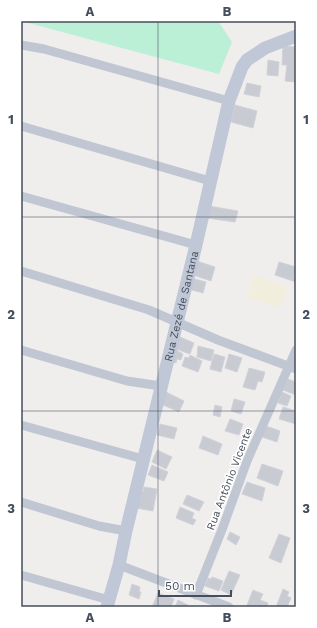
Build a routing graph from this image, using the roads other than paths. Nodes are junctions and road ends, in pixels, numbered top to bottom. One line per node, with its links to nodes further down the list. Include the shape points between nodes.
1 (296, 36): 3 (main road, Rua Zezé de Santana, via 265,48 247,60)
2 (21, 45): 3 (street, via 44,49)
3 (229, 101): 5 (main road, Rua Zezé de Santana)
4 (21, 126): 5 (street)
5 (210, 181): 7 (main road, Rua Zezé de Santana)
6 (21, 196): 7 (street)
7 (196, 245): 9 (main road, Rua Zezé de Santana)
8 (21, 271): 9 (street, via 120,300)
9 (176, 322): 12 (street); 13 (main road, Rua Zezé de Santana)
10 (21, 350): 13 (street, via 127,381)
11 (296, 350): 12 (street, Rua Antônio Vicente)
12 (293, 368): 20 (street, Rua Antônio Vicente, via 246,461)
13 (161, 386): 15 (main road, Rua Zezé de Santana)
14 (21, 425): 15 (street)
15 (143, 459): 17 (main road, Rua Zezé de Santana)
16 (21, 502): 17 (street, via 99,526)
17 (126, 531): 18 (main road, Rua Zezé de Santana)
18 (119, 565): 20 (street); 21 (main road, Rua Zezé de Santana)
19 (21, 575): 21 (street, via 88,593)
20 (196, 595): 22 (street)
21 (108, 604)
22 (229, 607)

